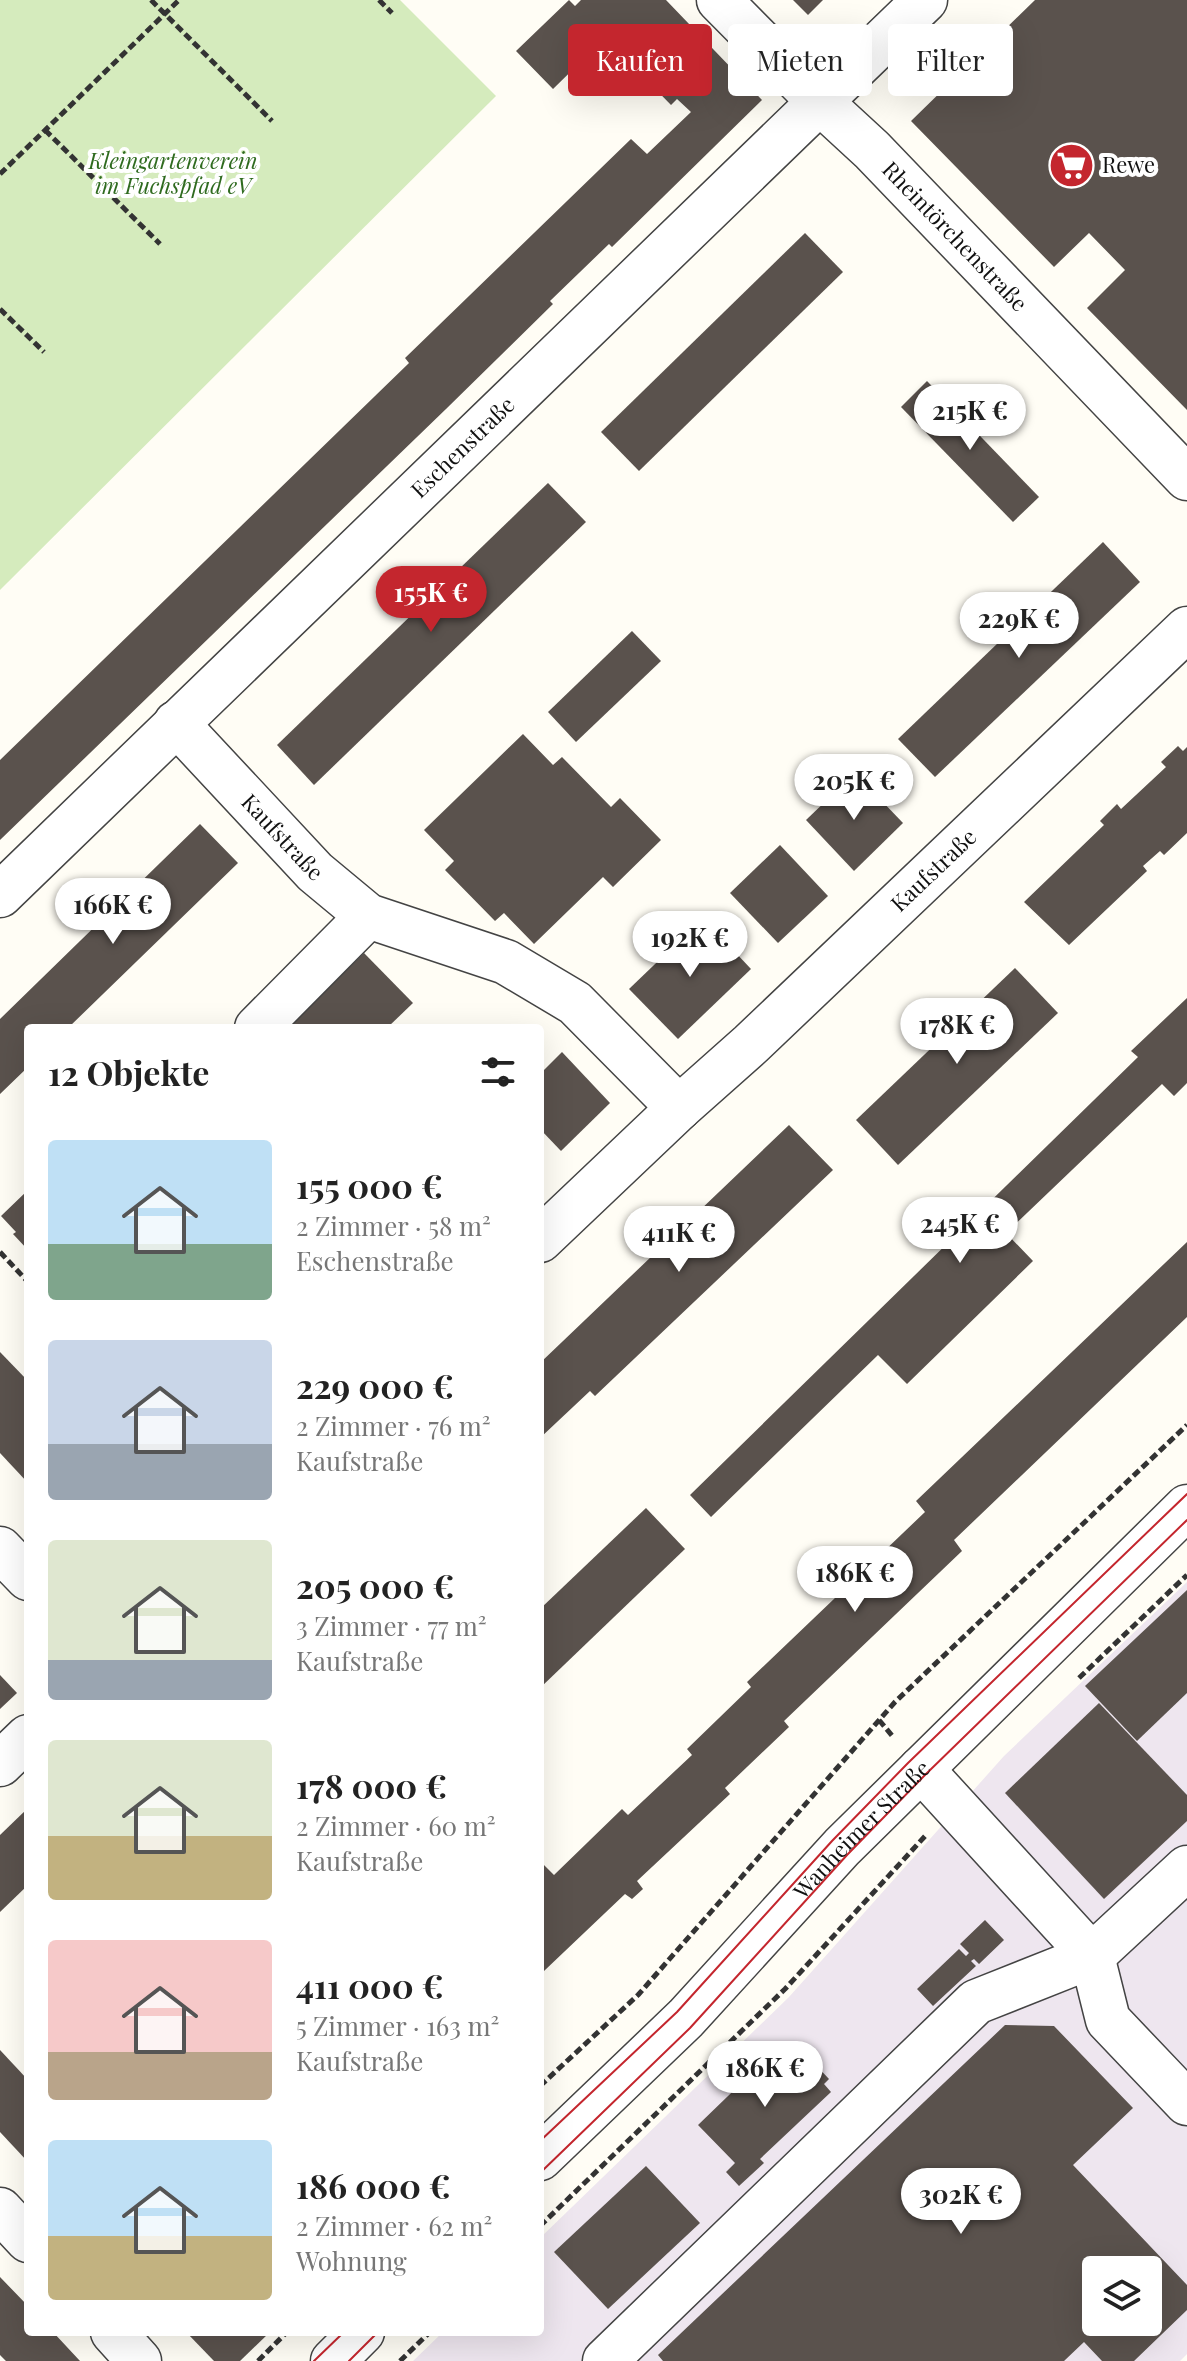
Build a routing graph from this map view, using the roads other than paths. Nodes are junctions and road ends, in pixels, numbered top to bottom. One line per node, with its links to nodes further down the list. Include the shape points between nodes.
1 (719, 0): 3 (street, Rheintörchenstraße)
2 (925, 0): 3 (street, Eschenstraße)
3 (821, 103): 4 (street, Rheintörchenstraße); 6 (street, Eschenstraße)
4 (1187, 478)
5 (1187, 629): 10 (street, Kaufstraße)
6 (176, 723): 7 (street, Eschenstraße); 8 (street, Kaufstraße, via 315,872)
7 (0, 895)
8 (368, 916): 9 (street); 10 (street, Kaufstraße, via 506,962 575,1003)
9 (261, 1024)
10 (679, 1108): 11 (street, Kaufstraße)
11 (544, 1236)
12 (1187, 1507): 17 (street, Wanheimer Straße)
13 (0, 1549): 14 (street)
14 (24, 1574)
15 (24, 1741): 16 (street)
16 (0, 1764)
17 (921, 1769): 19 (street); 21 (street, Wanheimer Straße, via 686,2018)
18 (1187, 1868): 19 (street)
19 (1092, 1956): 20 (street, via 1108,2020); 28 (street, via 976,2002)
20 (1187, 2103)
21 (547, 2136)
22 (0, 2210): 23 (street)
23 (24, 2236)
24 (117, 2336): 26 (street)
25 (358, 2336): 27 (street)
26 (139, 2361)
27 (333, 2361)
28 (605, 2361)

